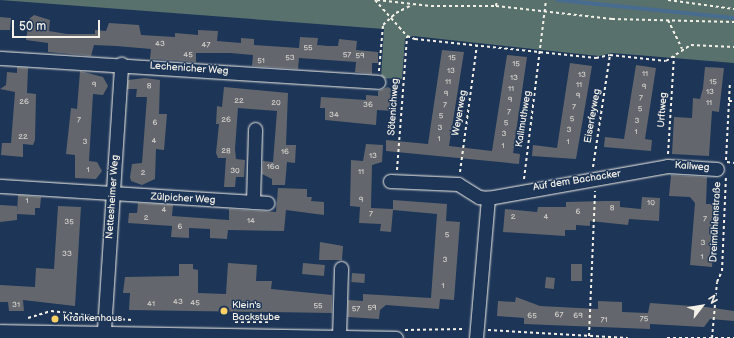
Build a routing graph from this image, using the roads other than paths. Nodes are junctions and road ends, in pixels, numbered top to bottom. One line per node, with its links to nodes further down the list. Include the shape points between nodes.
1 (0, 58): 2 (street, Lechenicher Weg)
2 (121, 64): 3 (street, Lechenicher Weg); 9 (street, Nettesheimer Weg)
3 (378, 82)
4 (255, 129): 11 (street)
5 (667, 166): 6 (street, Kallweg); 10 (street, Auf dem Bachacker, via 594,180 522,189)
6 (721, 166)
7 (393, 180): 10 (street, via 458,184 480,198)
8 (0, 186): 9 (street)
9 (113, 195): 11 (street, Zülpicher Weg); 14 (street, Nettesheimer Weg)
10 (488, 198): 19 (street)
11 (253, 202): 12 (street, Zülpicher Weg)
12 (267, 203)
13 (341, 268): 17 (street)
14 (104, 330): 15 (street); 16 (street)
15 (0, 331)
16 (275, 337): 17 (street)
17 (339, 337): 18 (street)
18 (396, 338)
19 (476, 338)

